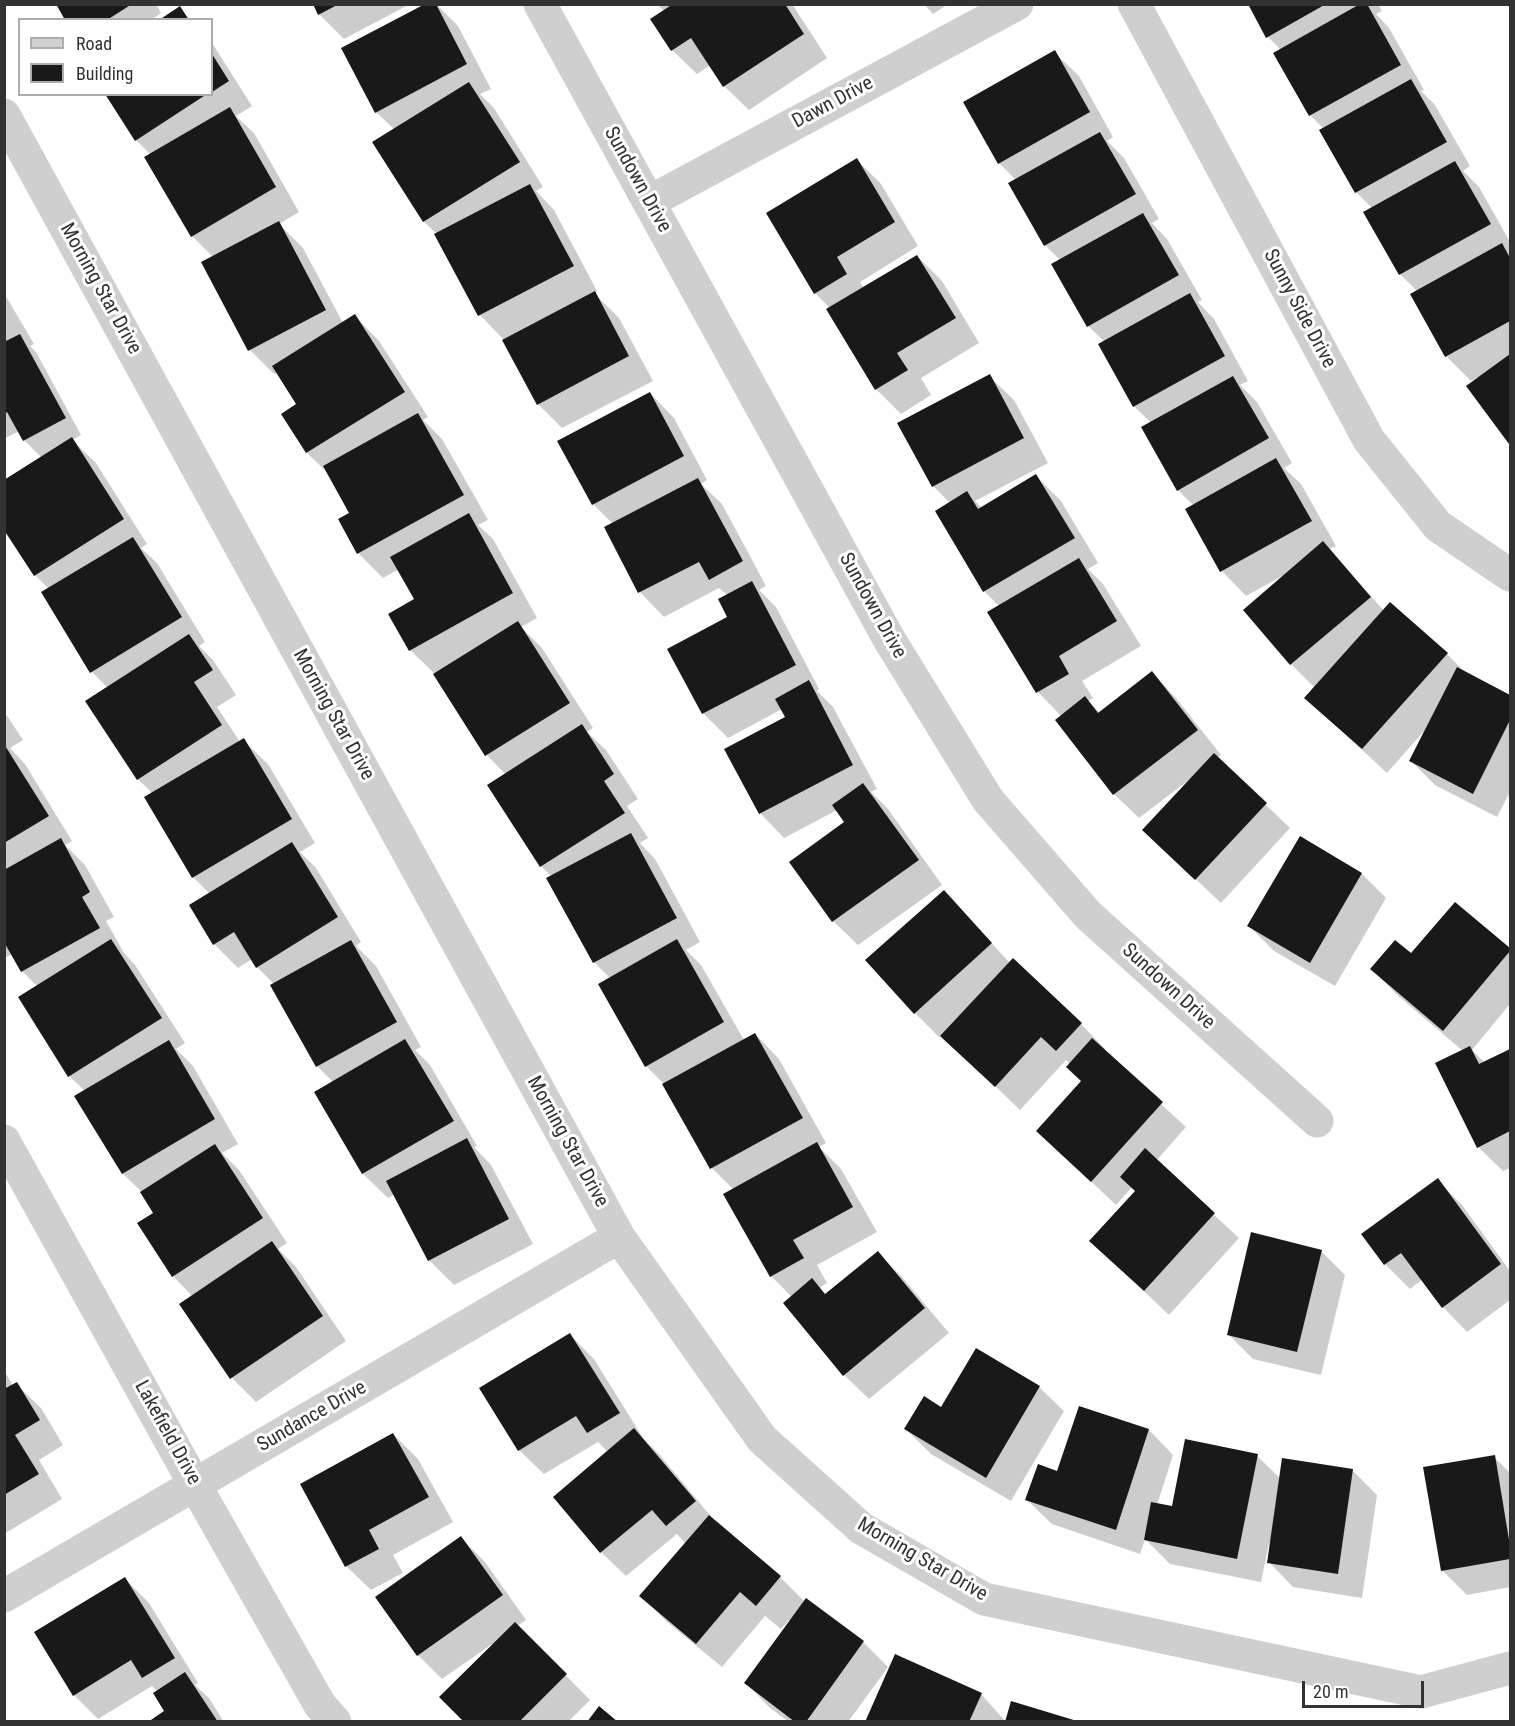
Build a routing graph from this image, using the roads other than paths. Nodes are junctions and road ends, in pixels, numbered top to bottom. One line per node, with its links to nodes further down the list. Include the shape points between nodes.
1 (540, 4): 5 (street, Sundown Drive)
2 (1017, 4): 5 (street, Dawn Drive)
3 (1134, 4): 6 (street, Sunny Side Drive, via 1369,440 1438,526)
4 (4, 115): 9 (street, Morning Star Drive)
5 (649, 202): 7 (street, Sundown Drive, via 889,639 988,800 1088,915)
6 (1510, 575)
7 (1317, 1121)
8 (4, 1141): 10 (street, Lakefield Drive)
9 (619, 1237): 10 (street, Sundance Drive); 12 (street, Morning Star Drive, via 762,1439 861,1528 984,1599 1421,1692)
10 (195, 1485): 11 (street, Sundance Drive); 13 (street, Lakefield Drive, via 320,1705)
11 (4, 1596)
12 (1510, 1668)
13 (335, 1722)

